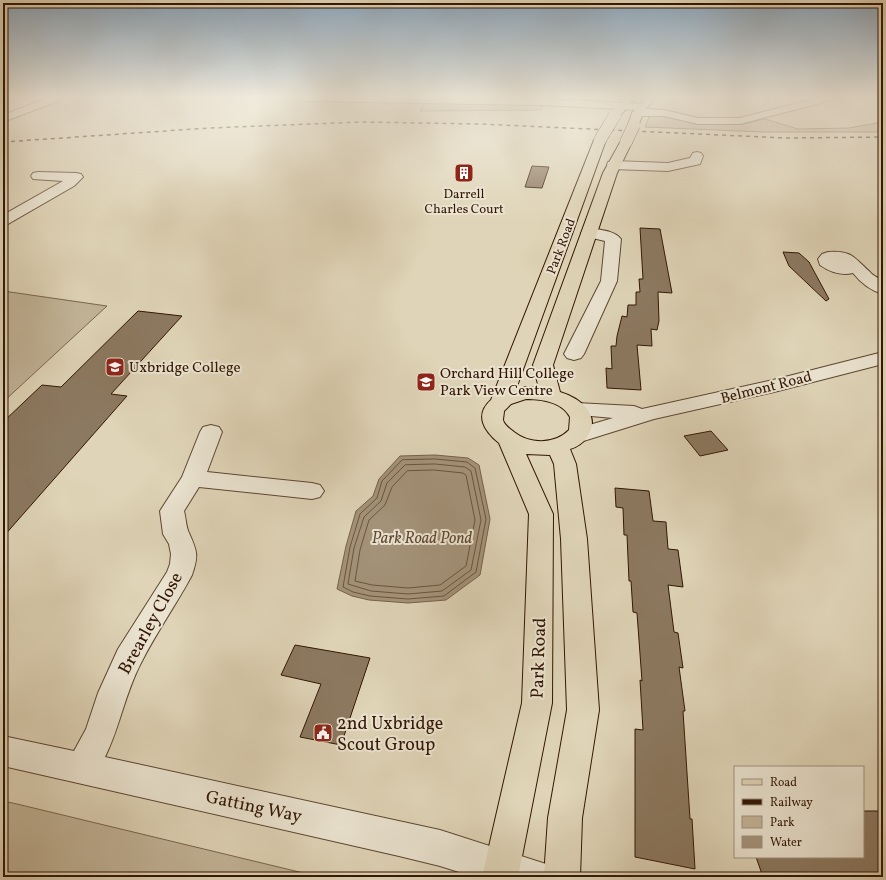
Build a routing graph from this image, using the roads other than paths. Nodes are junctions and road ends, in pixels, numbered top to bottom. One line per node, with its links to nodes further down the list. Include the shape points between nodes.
1 (601, 139): 15 (main road, Park Road, bridge)
2 (627, 139): 4 (main road, Park Road, bridge)
3 (697, 156): 4 (street, via 696,161 668,167)
4 (613, 165): 9 (main road, Park Road)
5 (38, 176): 6 (street, via 76,178)
6 (30, 205): 7 (street); 8 (street)
7 (3, 208)
8 (3, 221)
9 (589, 233): 12 (street, via 613,239 611,271 609,281); 14 (main road, Park Road, via 543,365)
10 (837, 268): 11 (street, via 859,270)
11 (883, 289)
12 (574, 354)
13 (883, 358): 17 (street, Belmont Road)
14 (551, 395): 15 (main road, via 525,393); 16 (main road, via 568,402)
15 (501, 401): 20 (main road, via 491,418 498,432)
16 (576, 409): 17 (street); 19 (main road, via 582,422 581,429)
17 (649, 414): 19 (street)
18 (211, 432): 21 (street, Brearley Close)
19 (567, 441): 20 (main road, via 542,448 531,448); 26 (main road, via 565,464 574,539 583,710 566,818)
20 (510, 442): 25 (main road, Park Road, via 541,514 537,703)
21 (192, 478): 22 (street); 24 (street, Brearley Close, via 172,511 176,534 182,543 183,564 128,658 100,734)
22 (312, 490)
23 (3, 751): 24 (street, Gatting Way)
24 (82, 769): 25 (street, Gatting Way, via 399,838)
25 (512, 874)
26 (562, 877)

